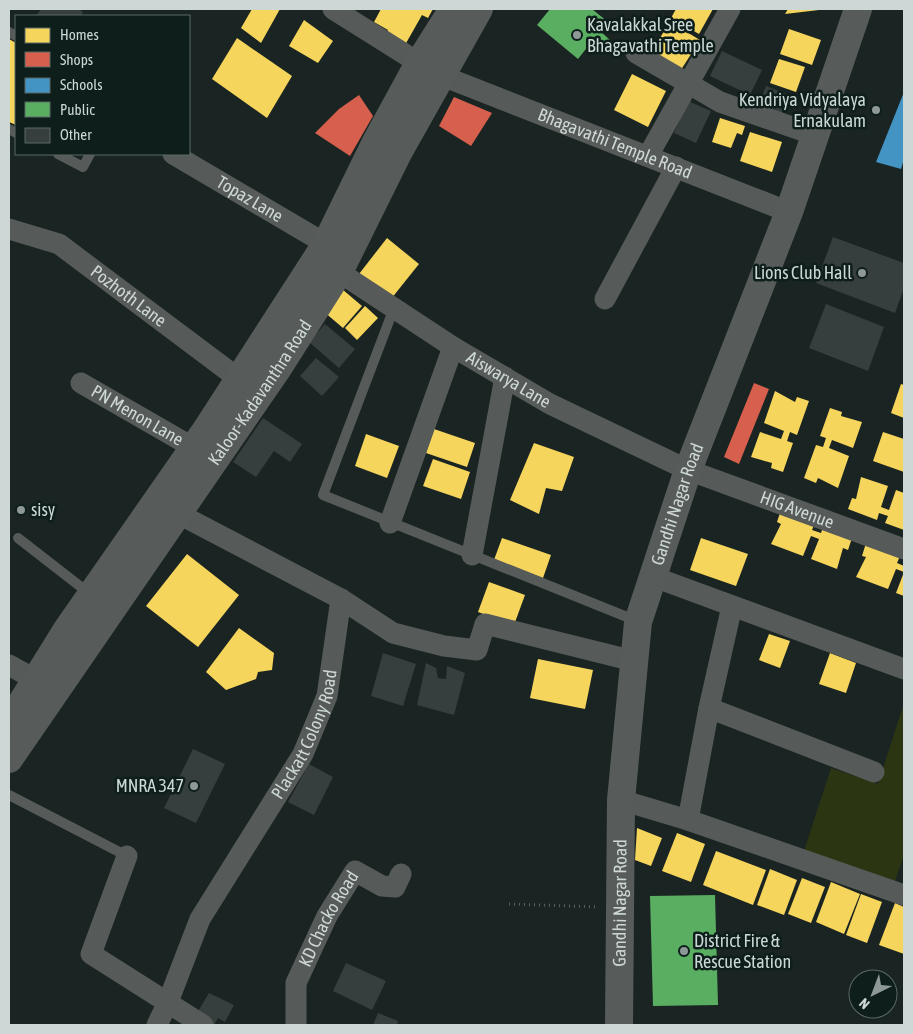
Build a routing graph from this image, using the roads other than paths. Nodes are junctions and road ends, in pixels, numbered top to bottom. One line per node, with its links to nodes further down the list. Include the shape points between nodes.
1 (333, 9): 7 (street, Bhagavathi Temple Road)
2 (453, 9): 7 (main road, Kaloor-Kadavanthra Road)
3 (479, 9): 7 (main road, Kaloor-Kadavanthra Road)
4 (730, 9): 8 (street)
5 (858, 9): 9 (main road, Gandhi Nagar Road)
6 (636, 53): 8 (street)
7 (430, 69): 13 (street, Bhagavathi Temple Road); 17 (main road, Kaloor-Kadavanthra Road, via 376,142); 18 (main road, Kaloor-Kadavanthra Road)
8 (689, 85): 9 (street, via 720,102); 13 (street)
9 (815, 135): 15 (main road, Gandhi Nagar Road)
10 (60, 155): 11 (lane, via 83,167)
11 (89, 155)
12 (175, 155): 17 (street, Topaz Lane)
13 (648, 156): 14 (street, Bhagavathi Temple Road)
14 (676, 167): 15 (street, Bhagavathi Temple Road); 19 (street)
15 (789, 212): 26 (main road, Gandhi Nagar Road)
16 (9, 229): 23 (street, Pozhoth Lane, via 59,244)
17 (326, 244): 23 (main road, Kaloor-Kadavanthra Road)
18 (338, 272): 20 (street, Aiswarya Lane); 27 (main road, Kaloor-Kadavanthra Road, via 278,368)
19 (605, 299)
20 (394, 308): 21 (street, Aiswarya Lane); 28 (lane, via 323,495)
21 (453, 347): 22 (street, Aiswarya Lane); 28 (street)
22 (505, 377): 26 (street, Aiswarya Lane, via 550,404); 31 (street)
23 (239, 379): 25 (main road, Kaloor-Kadavanthra Road)
24 (81, 383): 25 (street, PN Menon Lane)
25 (194, 448): 27 (main road, Kaloor-Kadavanthra Road)
26 (688, 470): 30 (street, HIG Avenue); 32 (main road, Gandhi Nagar Road)
27 (168, 506): 33 (main road, Kaloor-Kadavanthra Road); 34 (street); 43 (main road, Kaloor-Kadavanthra Road)
28 (390, 523): 31 (lane)
29 (18, 538): 33 (lane)
30 (904, 549)
31 (472, 554): 36 (lane)
32 (654, 577): 35 (street); 36 (main road, Gandhi Nagar Road)
33 (91, 595): 40 (main road, Kaloor-Kadavanthra Road)
34 (341, 598): 37 (street, via 393,633 444,646 477,650 485,624); 51 (street, Plackatt Colony Road, via 327,696 303,754 200,919)
35 (732, 606): 39 (street); 41 (street)
36 (638, 622): 37 (main road, Gandhi Nagar Road)
37 (634, 661): 46 (main road, Gandhi Nagar Road)
38 (9, 665): 40 (street)
39 (904, 669)
40 (36, 680): 42 (main road, Kaloor-Kadavanthra Road)
41 (709, 708): 44 (street); 47 (street)
42 (9, 723)
43 (9, 759)
44 (874, 772)
45 (9, 795): 48 (lane)
46 (621, 800): 47 (street); 55 (main road, Gandhi Nagar Road)
47 (688, 820): 50 (street)
48 (127, 856): 51 (street, via 91,954)
49 (401, 874): 54 (street, KD Chacko Road, via 394,887 382,886 355,871 327,916 296,983)
50 (904, 895)
51 (168, 1002): 52 (street, Plackatt Colony Road); 53 (street)
52 (157, 1025)
53 (203, 1025)
54 (296, 1025)
55 (619, 1025)

